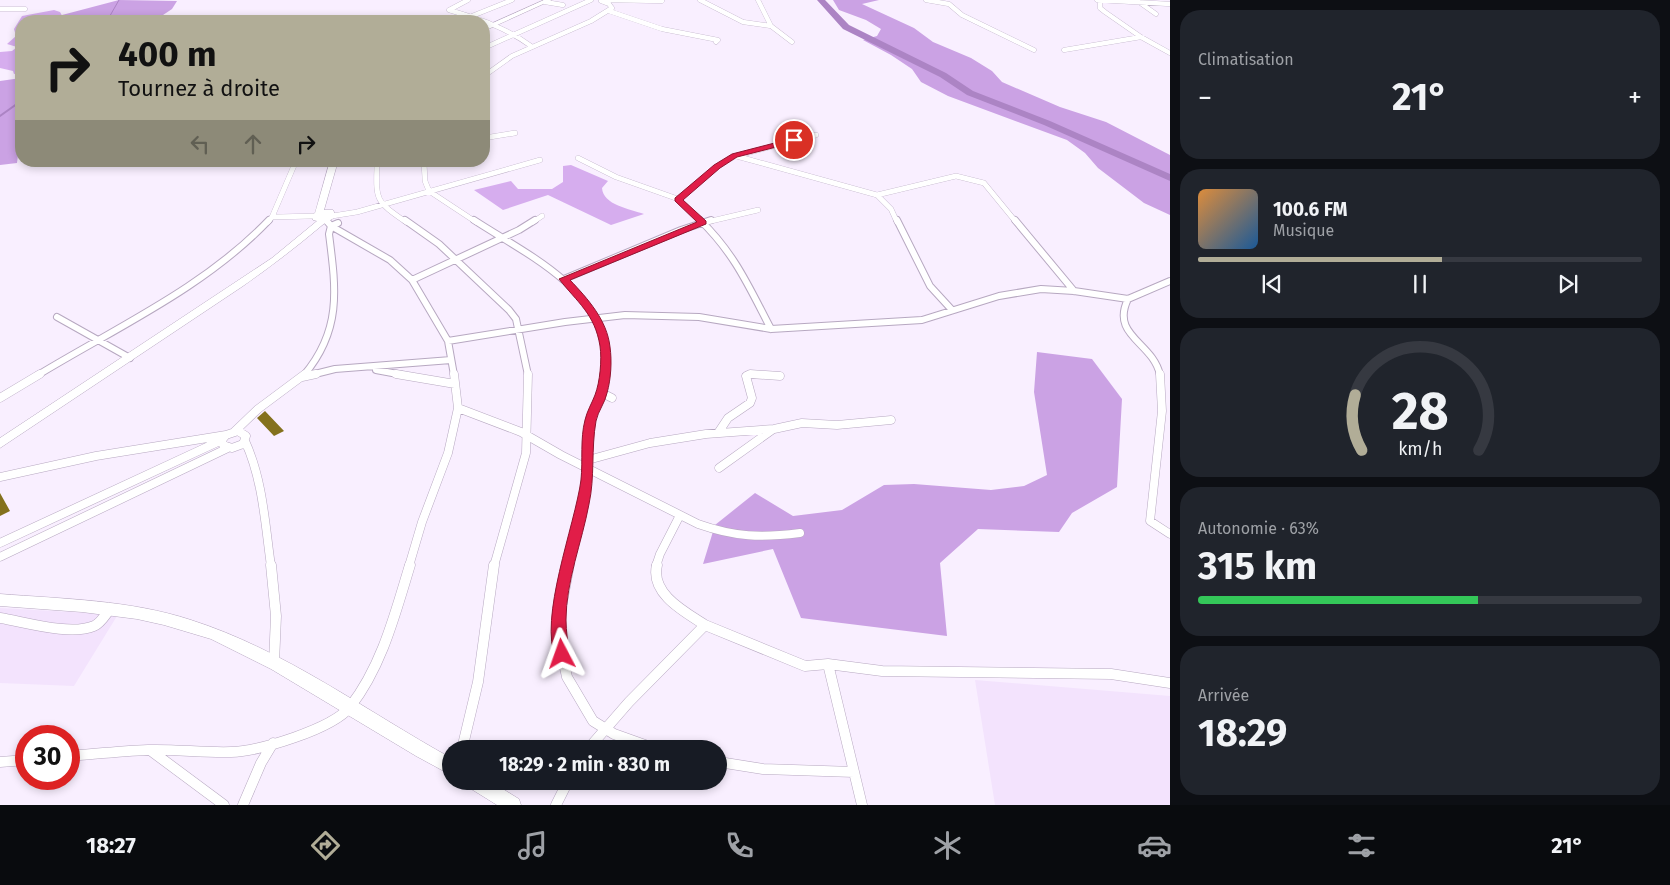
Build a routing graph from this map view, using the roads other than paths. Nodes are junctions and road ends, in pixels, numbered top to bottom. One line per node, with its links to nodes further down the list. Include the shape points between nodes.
1 (468, 0): 19 (street, via 449,10)
2 (512, 0): 20 (street)
3 (591, 0): 25 (street)
4 (600, 0): 5 (street); 17 (street, via 610,5)
5 (649, 0): 11 (street)
6 (700, 0): 24 (street, via 730,18)
7 (758, 0): 24 (street)
8 (926, 0): 31 (street, via 950,4 962,15)
9 (1099, 0): 12 (street); 26 (street, via 1100,8)
10 (547, 1): 14 (street); 22 (main road)
11 (662, 1)
12 (1139, 2): 13 (street); 18 (street)
13 (1170, 4)
14 (563, 5)
15 (0, 9): 16 (street)
16 (26, 9)
17 (609, 11): 27 (street, via 662,29 718,40); 30 (street)
18 (1156, 14)
19 (468, 15)
20 (474, 15)
21 (490, 23): 22 (street)
22 (494, 24): 23 (main road); 25 (street)
23 (490, 26)
24 (771, 26): 28 (street)
25 (514, 33): 29 (street); 30 (street)
26 (1141, 37): 32 (street); 33 (street)
27 (716, 42)
28 (792, 42)
29 (490, 45)
30 (532, 46): 34 (street)
31 (1034, 50)
32 (1064, 50)
33 (1170, 54)
34 (492, 68)
35 (515, 133): 37 (street)
36 (816, 135): 38 (street)
37 (490, 137)
38 (735, 156): 46 (street); 47 (street)
39 (578, 158): 47 (street, via 616,177)
40 (540, 160): 45 (street)
41 (293, 167): 51 (street)
42 (332, 167): 52 (main road, via 326,185)
43 (377, 167): 48 (street, via 376,187)
44 (424, 167): 45 (street)
45 (429, 191): 48 (street); 54 (street)
46 (877, 195): 59 (street, via 956,176 984,182); 61 (street, via 891,209 930,286)
47 (678, 200): 53 (street)
48 (381, 204): 52 (street); 55 (street)
49 (758, 210): 53 (street)
50 (542, 216): 54 (street)
51 (272, 217): 52 (street); 66 (street, via 248,242 211,271)
52 (326, 217): 57 (street, via 346,234 390,260); 68 (main road, via 275,260); 72 (street, via 336,285 334,321 323,348)
53 (703, 222): 56 (street); 64 (street, via 720,238 737,262)
54 (500, 239): 55 (street); 56 (street)
55 (456, 260): 57 (street); 65 (street, via 509,310)
56 (564, 279): 63 (street, via 586,302)
57 (412, 280): 67 (street)
58 (1170, 281): 60 (street)
59 (1074, 290): 60 (street); 61 (street, via 1041,289 999,296)
60 (1128, 299): 91 (street, via 1122,321 1127,331 1157,362 1162,375 1163,420 1150,521)
61 (952, 310): 64 (street, via 922,320)
62 (57, 317): 66 (street)
63 (595, 318): 64 (street, via 686,316); 65 (street); 74 (street, via 605,346)
64 (771, 329)
65 (519, 330): 67 (street); 81 (street, via 528,370)
66 (98, 338): 68 (street); 75 (street)
67 (448, 342): 69 (street)
68 (130, 358): 84 (main road)
69 (451, 360): 70 (street); 73 (street)
70 (366, 368): 72 (street, via 335,369); 73 (street)
71 (780, 376): 80 (street, via 746,376 752,398 750,403 728,418)
72 (302, 377): 82 (street)
73 (455, 384): 77 (street)
74 (602, 393): 76 (street); 86 (street, via 591,418)
75 (0, 398)
76 (612, 398)
77 (458, 408): 81 (street); 101 (street, via 448,453 422,522 388,636 368,679)
78 (891, 420): 79 (street, via 837,425 802,423)
79 (774, 429): 80 (street); 87 (street)
80 (718, 433): 86 (street, via 650,443)
81 (526, 435): 86 (street); 103 (street, via 526,453 495,558 478,682)
82 (227, 436): 83 (street, via 245,434); 85 (street, via 222,445); 88 (street, via 96,456); 92 (street)
83 (245, 442): 85 (street, via 236,448); 98 (street, via 258,475 277,614 278,639)
84 (0, 444)
85 (228, 448): 93 (street)
86 (588, 463): 89 (street); 102 (street, via 583,504 559,619 568,677 593,721)
87 (719, 468)
88 (0, 477)
89 (679, 518): 90 (street, via 701,527 750,538 773,539); 97 (street, via 657,561 654,576 674,605)
90 (800, 533)
91 (1170, 534)
92 (0, 543)
93 (1, 554)
94 (0, 600): 95 (main road)
95 (110, 609): 96 (street, via 98,623 87,627 58,627); 98 (main road, via 215,634)
96 (0, 618)
97 (705, 625): 99 (street, via 805,666); 102 (street)
98 (274, 663): 101 (main road)
99 (828, 664): 100 (street, via 882,671 1112,674); 113 (street)
100 (1170, 683)
101 (349, 708): 106 (street, via 333,722); 111 (main road)
102 (604, 729): 104 (street); 105 (street)
103 (464, 740)
104 (595, 740)
105 (633, 740)
106 (273, 743): 107 (street, via 232,752); 117 (street)
107 (150, 750): 108 (street); 116 (street)
108 (80, 755)
109 (15, 761): 110 (street)
110 (0, 762)
111 (442, 762)
112 (727, 763): 113 (street, via 764,769)
113 (854, 772): 120 (street)
114 (489, 790): 118 (main road)
115 (564, 790): 119 (street)
116 (224, 805)
117 (242, 805)
118 (513, 805)
119 (556, 805)
120 (862, 805)

